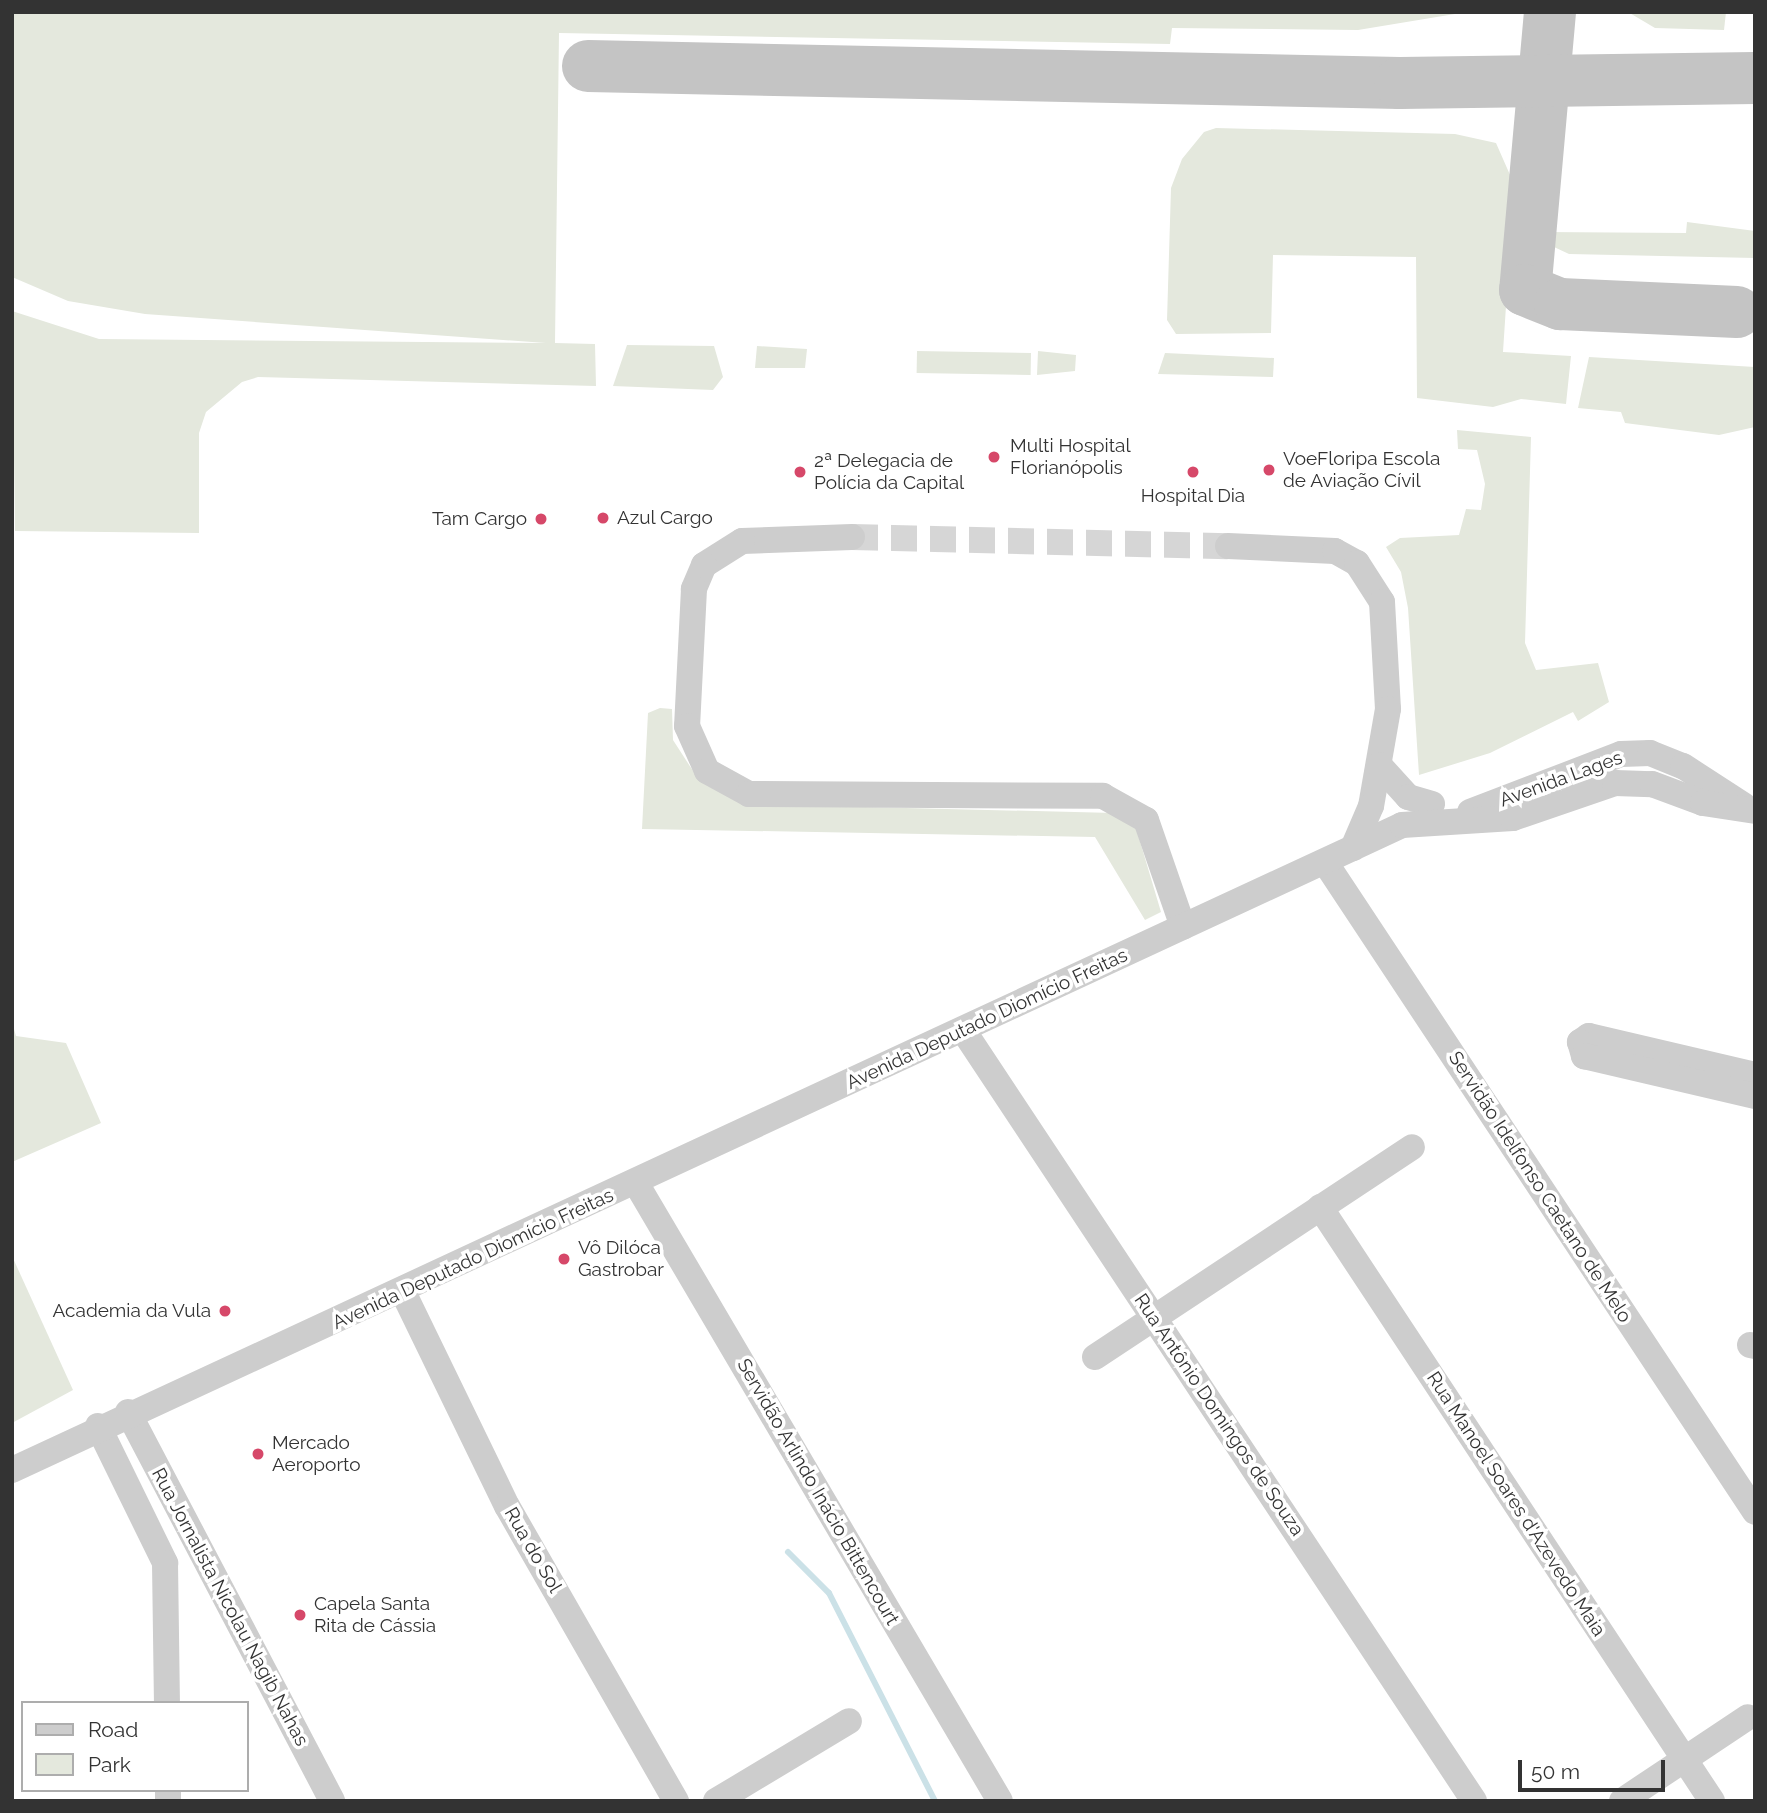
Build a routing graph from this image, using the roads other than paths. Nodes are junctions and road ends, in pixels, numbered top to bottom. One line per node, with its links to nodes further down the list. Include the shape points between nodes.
1 (852, 537): 8 (street, via 742,541 704,565 694,589 687,726 707,771 749,794 1103,796 1146,820)
2 (1228, 546): 3 (street, via 1335,551 1373,581 1386,624 1388,709)
3 (1379, 765): 5 (street, via 1408,797); 6 (street, via 1371,806)
4 (1752, 810): 5 (street, Avenida Lages, via 1703,803 1652,784 1615,783 1513,818)
5 (1438, 813): 6 (street, Avenida Lages)
6 (1353, 848): 7 (street, Avenida Deputado Diomício Freitas)
7 (1325, 862): 8 (street, Avenida Deputado Diomício Freitas); 22 (street, Servidão Idelfonso Caetano de Melo)
8 (1183, 927): 9 (street, Avenida Deputado Diomício Freitas)
9 (963, 1030): 13 (street, Avenida Deputado Diomício Freitas); 16 (street, Rua Antônio Domingos de Souza)
10 (1755, 1075): 11 (street, via 1589,1036 1580,1042 1584,1056)
11 (1755, 1096)
12 (1412, 1147): 14 (street)
13 (636, 1183): 15 (street, Avenida Deputado Diomício Freitas); 32 (street, Servidão Arlindo Inácio Bittencourt)
14 (1321, 1208): 16 (street); 28 (street, Rua Manoel Soares d'Azevedo Maia)
15 (403, 1292): 18 (street, Avenida Deputado Diomício Freitas); 30 (street, Rua do Sol, via 508,1506)
16 (1154, 1317): 17 (street); 33 (street, Rua Antônio Domingos de Souza)
17 (1095, 1357)
18 (131, 1418): 19 (street, Avenida Deputado Diomício Freitas); 23 (street, Rua Jornalista Nicolau Nagib Nahas)
19 (102, 1432): 20 (street, Avenida Deputado Diomício Freitas); 21 (street, Avenida Deputado Diomício Freitas); 24 (street)
20 (12, 1470)
21 (12, 1479)
22 (1755, 1512)
23 (196, 1547): 24 (street); 29 (street, Rua Jornalista Nicolau Nagib Nahas)
24 (165, 1563): 25 (street)
25 (167, 1701)
26 (1748, 1717): 28 (street)
27 (849, 1721): 31 (street)
28 (1684, 1759): 34 (street); 35 (street, Rua Manoel Soares d'Azevedo Maia)
29 (332, 1801)
30 (676, 1801)
31 (716, 1801)
32 (1000, 1801)
33 (1474, 1801)
34 (1622, 1801)
35 (1712, 1801)

